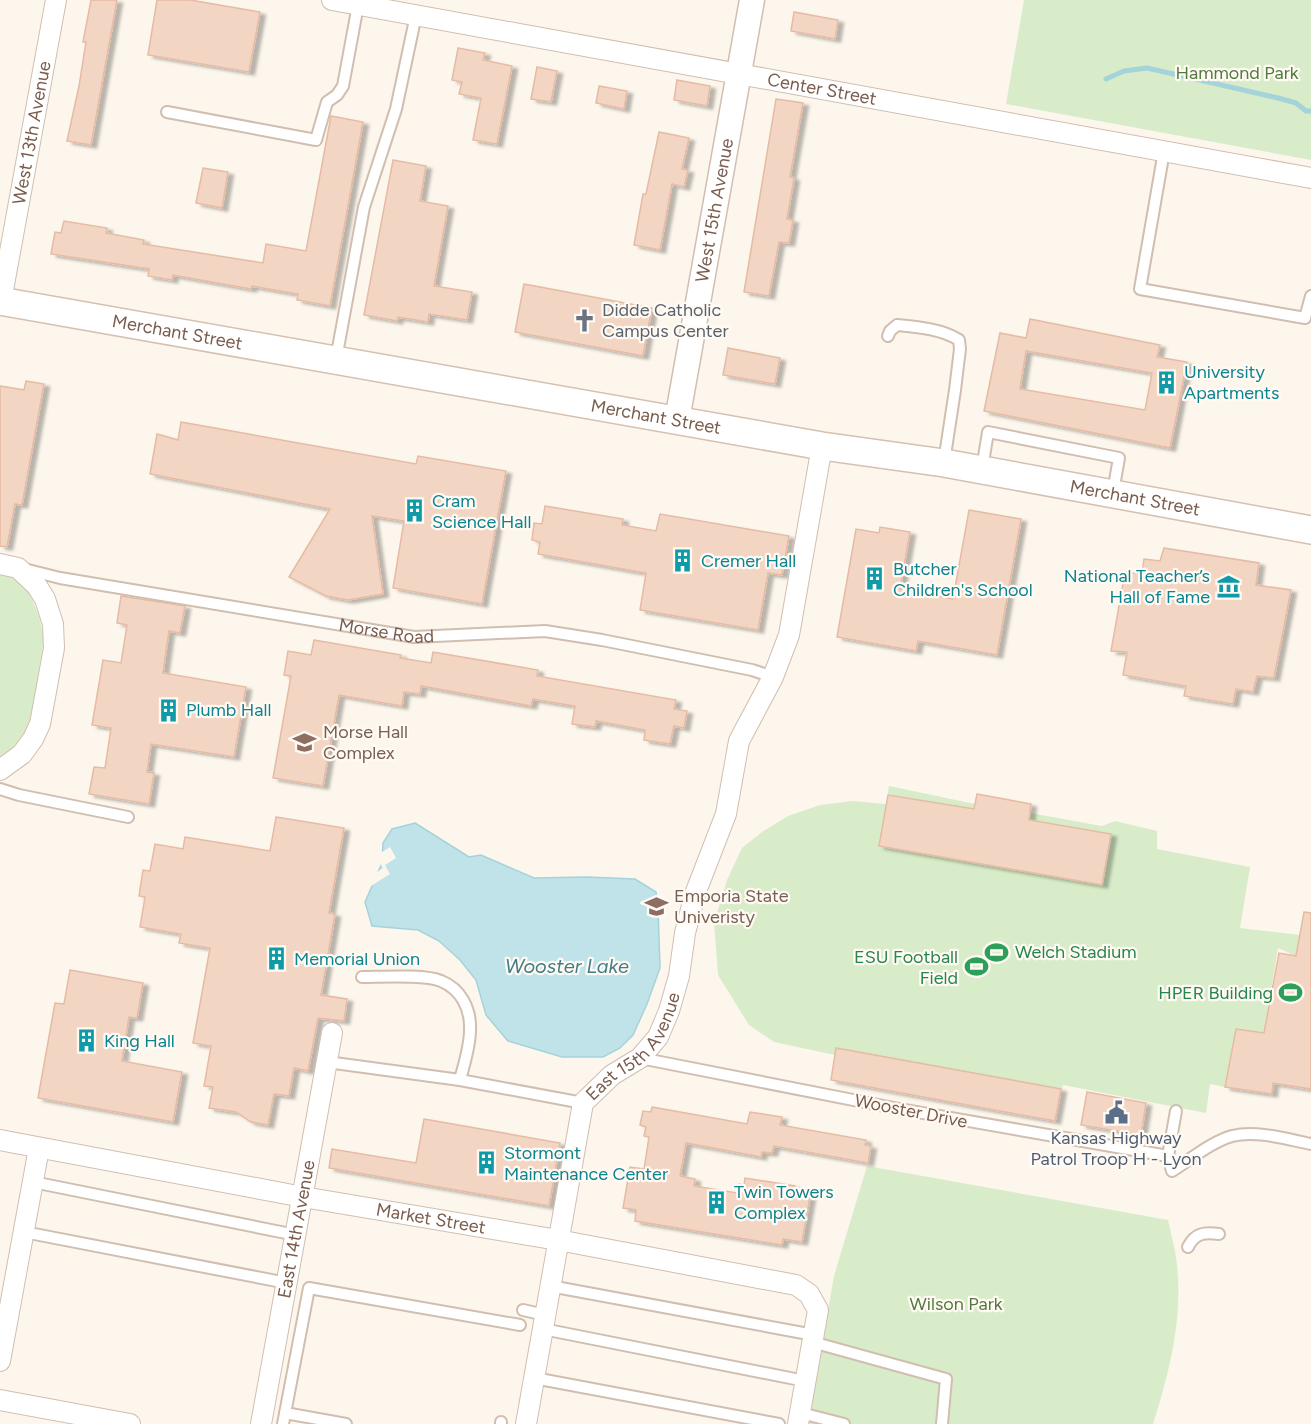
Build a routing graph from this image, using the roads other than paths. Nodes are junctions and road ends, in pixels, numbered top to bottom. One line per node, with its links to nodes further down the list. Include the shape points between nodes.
1 (56, 0): 11 (street, West 13th Avenue)
2 (332, 0): 4 (street, Center Street)
3 (752, 0): 6 (street, West 15th Avenue)
4 (358, 5): 5 (street, Center Street); 7 (lane, via 343,86 327,102 316,140)
5 (405, 9): 6 (street, Center Street); 13 (lane, via 396,110 364,207)
6 (739, 74): 8 (street, Center Street); 14 (street, West 15th Avenue)
7 (167, 112)
8 (1164, 151): 9 (street, Center Street); 10 (lane, via 1140,288 1305,318)
9 (1311, 178)
10 (1311, 296)
11 (0, 301): 13 (main road, Merchant Street)
12 (888, 336): 16 (lane, via 897,326 920,327 959,340)
13 (336, 359): 14 (main road, Merchant Street)
14 (677, 420): 15 (main road, Merchant Street)
15 (822, 446): 16 (main road, Merchant Street); 21 (street, East 15th Avenue, via 789,635)
16 (944, 463): 17 (main road, Merchant Street)
17 (982, 470): 18 (main road, Merchant Street); 18 (lane, via 988,432 1119,458)
18 (1113, 494): 19 (main road, Merchant Street)
19 (1311, 530)
20 (9, 566): 21 (lane, Morse Road, via 60,578 414,637 545,631); 22 (street, via 37,586 45,599 54,624 54,648 40,724 22,754)
21 (773, 677): 27 (street, East 15th Avenue, via 739,741 726,814 695,894 669,1011 658,1037)
22 (0, 770)
23 (0, 789): 24 (lane)
24 (128, 817)
25 (362, 977): 29 (lane, via 441,980 463,997 470,1029)
26 (332, 1033): 28 (street, East 14th Avenue)
27 (640, 1058): 30 (street, East 15th Avenue, via 612,1075); 35 (lane, Wooster Drive)
28 (327, 1062): 29 (lane); 37 (street, East 14th Avenue)
29 (460, 1080): 30 (lane)
30 (583, 1103): 41 (street, East 15th Avenue)
31 (1176, 1111): 35 (lane)
32 (0, 1140): 34 (street, Market Street)
33 (1311, 1144): 35 (lane, via 1250,1134 1232,1136 1172,1171)
34 (39, 1148): 36 (street); 37 (street, Market Street)
35 (1168, 1156)
36 (33, 1182): 38 (street); 39 (lane)
37 (303, 1197): 39 (street, East 14th Avenue); 41 (street, Market Street)
38 (24, 1232): 43 (lane); 49 (street)
39 (296, 1234): 43 (street, East 14th Avenue)
40 (1219, 1234): 42 (lane, via 1204,1232 1192,1239)
41 (558, 1240): 44 (street, East 15th Avenue); 48 (street, Market Street, via 796,1285 809,1294 818,1310)
42 (1188, 1247)
43 (287, 1283): 56 (street, East 14th Avenue)
44 (550, 1286): 46 (street, East 15th Avenue); 48 (lane)
45 (523, 1310): 46 (lane)
46 (544, 1322): 50 (street, East 15th Avenue); 51 (lane)
47 (520, 1325): 53 (lane, via 309,1288)
48 (813, 1339): 51 (street); 61 (lane, via 946,1379)
49 (0, 1360)
50 (534, 1378): 58 (street, East 15th Avenue); 59 (lane)
51 (805, 1381): 54 (street)
52 (0, 1400): 55 (street)
53 (284, 1419): 57 (lane)
54 (799, 1419): 60 (lane)
55 (130, 1424)
56 (261, 1424)
57 (346, 1424)
58 (529, 1424)
59 (779, 1424)
60 (844, 1424)
61 (942, 1424)

